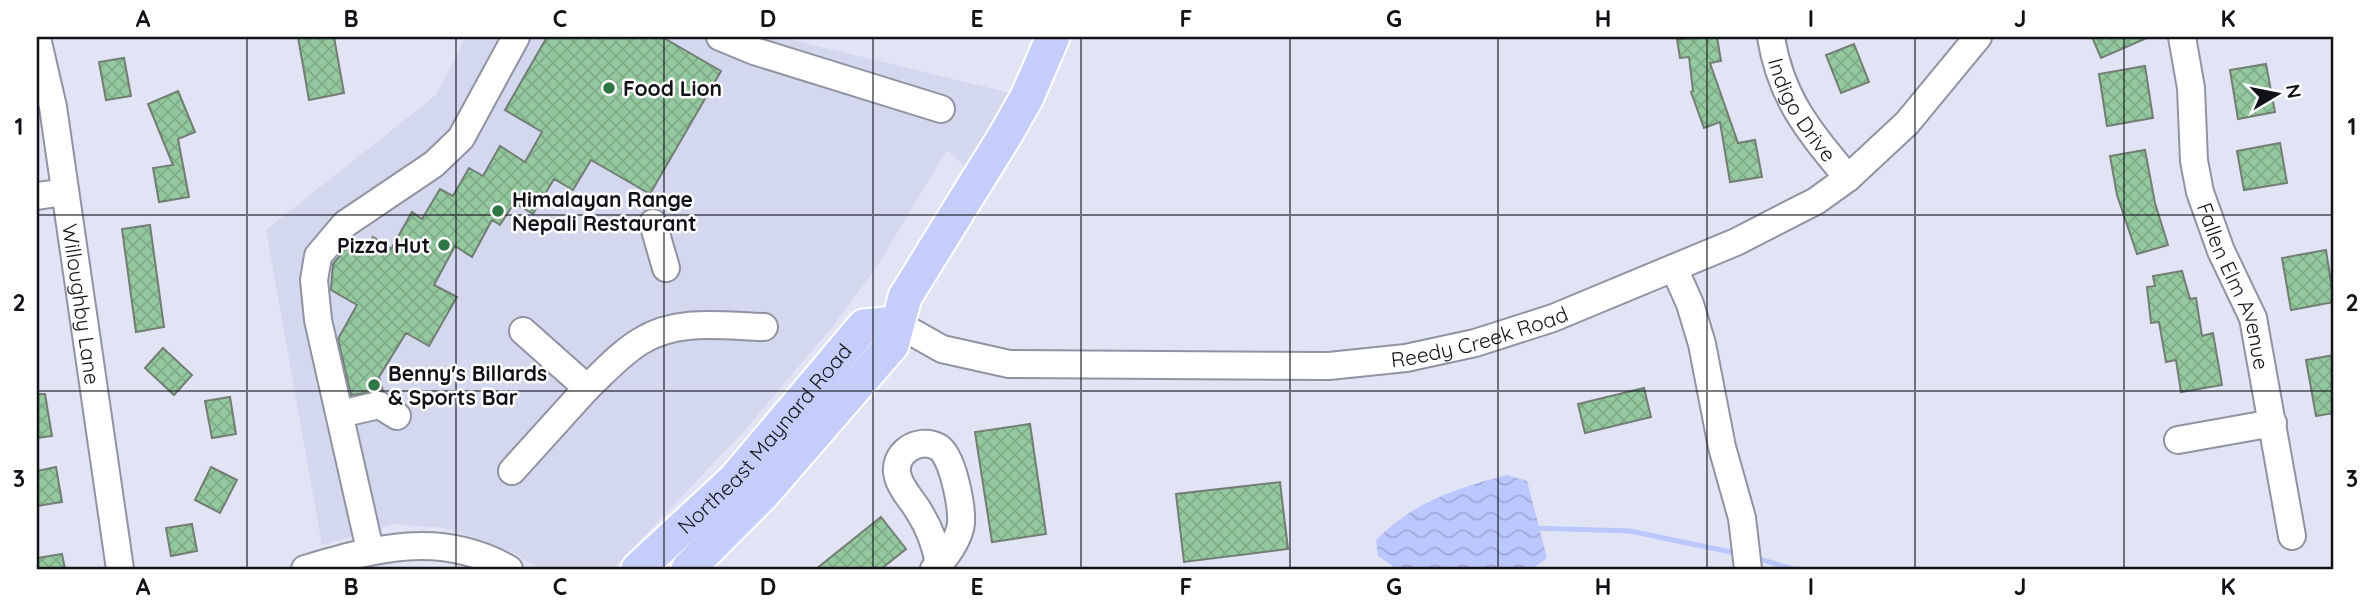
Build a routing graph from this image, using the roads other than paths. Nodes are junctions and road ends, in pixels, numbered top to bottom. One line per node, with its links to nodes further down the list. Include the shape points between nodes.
1 (516, 37): 19 (street, via 461,138 434,164 345,224 318,256 313,280 318,320)
2 (720, 37): 8 (street)
3 (1054, 37): 15 (main road, Northeast Maynard Road, via 1022,107 905,298)
4 (1771, 37): 9 (street, Indigo Drive, via 1776,65 1793,107)
5 (1978, 37): 9 (street, Reedy Creek Road, via 1907,123)
6 (2182, 37): 21 (street, Fallen Elm Avenue, via 2192,88 2194,161 2200,192 2253,318)
7 (37, 38): 10 (street, Willoughby Lane)
8 (941, 109)
9 (1848, 178): 14 (street, Reedy Creek Road, via 1773,225)
10 (65, 192): 11 (street); 26 (street, Willoughby Lane)
11 (37, 197)
12 (653, 223): 13 (street)
13 (666, 268)
14 (1674, 268): 15 (street, Reedy Creek Road, via 1553,318 1475,342 1406,358 1329,366 1009,364 942,349); 31 (street, via 1702,344 1722,447 1742,518)
15 (896, 323): 29 (main road, Northeast Maynard Road, via 864,326 735,479); 30 (main road, Northeast Maynard Road, via 892,345 882,359 763,494)
16 (764, 327): 18 (street, via 693,325 661,331 640,341)
17 (523, 331): 18 (street)
18 (587, 387): 23 (street)
19 (340, 414): 20 (street, via 379,405); 25 (street)
20 (397, 416)
21 (2273, 424): 22 (street); 24 (street, Fallen Elm Avenue)
22 (2178, 440)
23 (512, 471)
24 (2292, 536)
25 (370, 550): 27 (street); 28 (street, via 422,544 457,549)
26 (120, 569)
27 (305, 569)
28 (509, 569)
29 (638, 569)
30 (688, 569)
31 (1748, 569)

